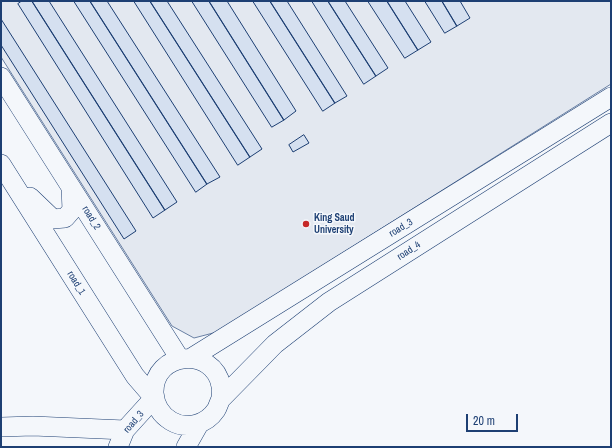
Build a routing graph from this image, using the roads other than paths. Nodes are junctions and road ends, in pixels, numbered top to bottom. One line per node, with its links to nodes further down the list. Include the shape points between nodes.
1 (1, 77): 5 (lane, road_2)
2 (611, 97): 6 (lane, road_3)
3 (611, 123): 8 (lane, road_4, via 329,302 275,344)
4 (4, 170): 5 (lane, via 53,219 65,218 72,210); 7 (lane, road_1, via 135,376)
5 (71, 187): 6 (lane, road_2)
6 (186, 359): 7 (lane, via 171,363 162,369 154,388); 8 (lane, via 201,361 210,367 221,387)
7 (154, 398): 9 (lane, via 166,418 176,424); 11 (lane, road_3)
8 (221, 399): 9 (lane, via 217,409)
9 (199, 424): 12 (lane)
10 (1, 427): 11 (lane, via 33,426)
11 (122, 438)
12 (186, 447)

